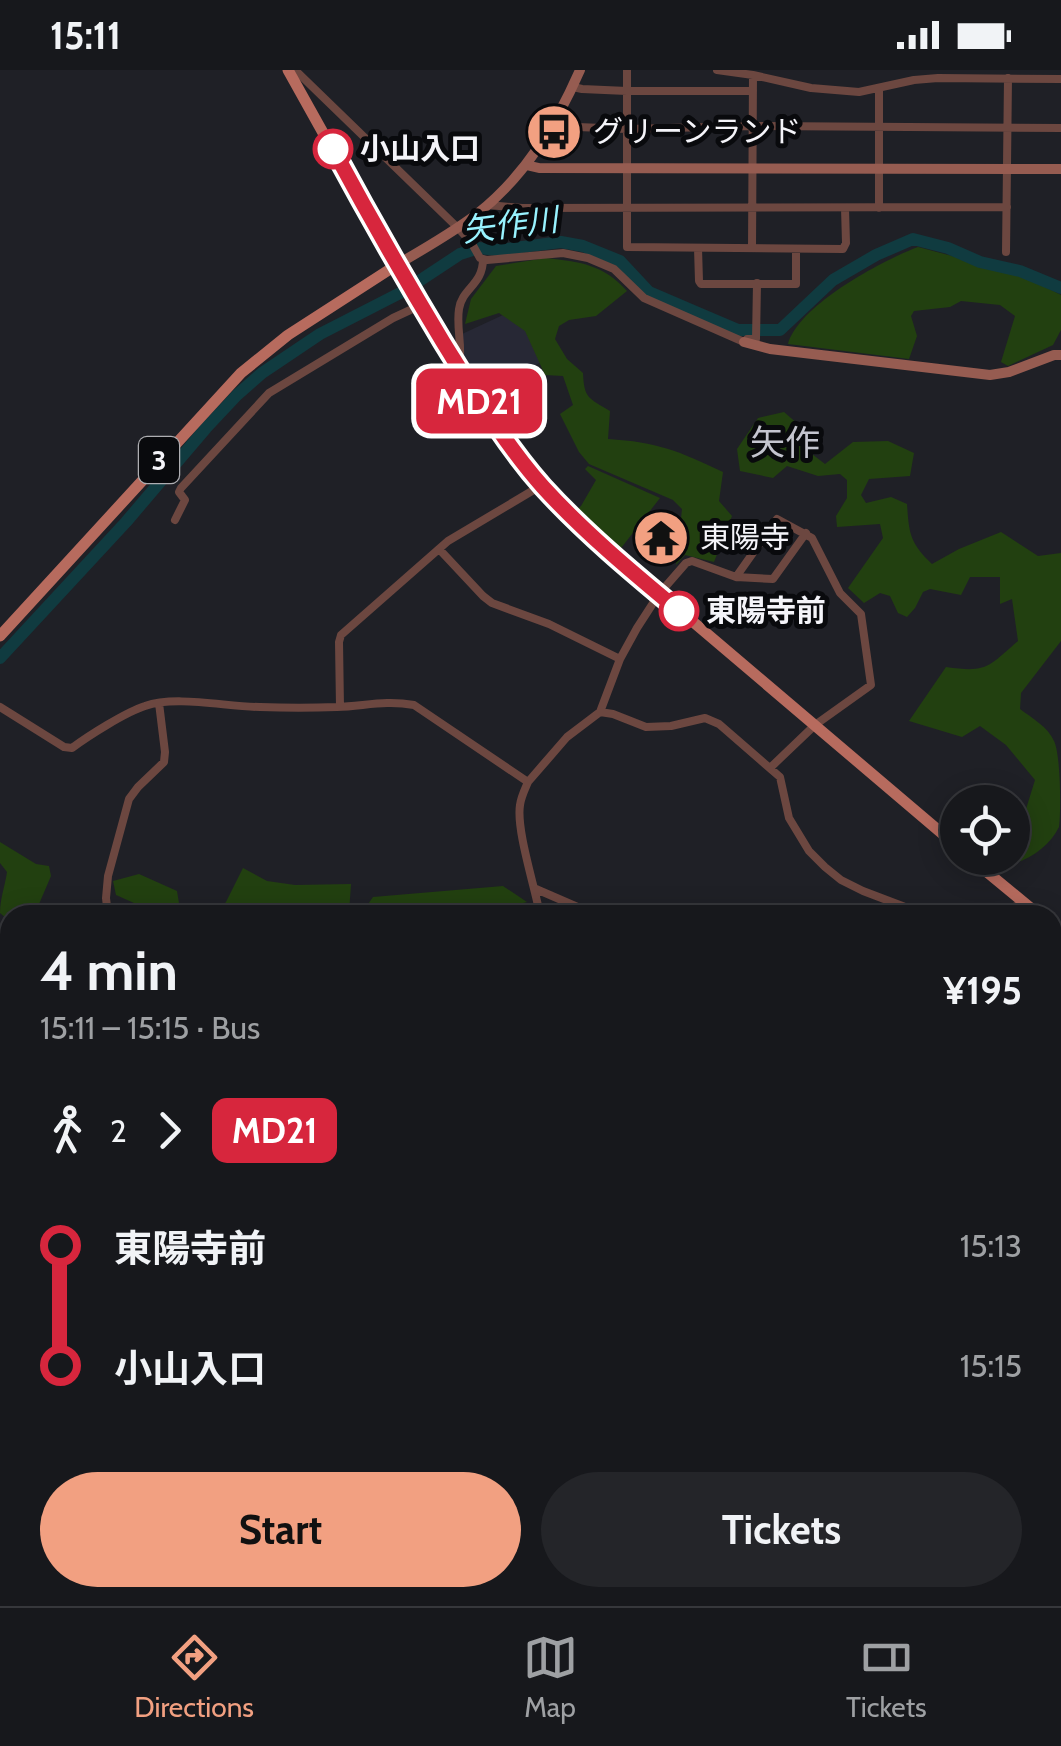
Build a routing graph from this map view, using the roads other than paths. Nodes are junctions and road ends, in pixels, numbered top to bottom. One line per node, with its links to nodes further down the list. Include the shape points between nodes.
1 (291, 70): 31 (street); 37 (main road)
2 (580, 70): 9 (street)
3 (627, 70): 11 (street)
4 (717, 70): 6 (street)
5 (997, 74): 7 (street); 10 (street)
6 (754, 75): 10 (street, via 833,91); 12 (street)
7 (1008, 78): 8 (street); 16 (street)
8 (1061, 79)
9 (573, 87): 11 (street); 13 (street)
10 (879, 88): 15 (street)
11 (627, 91): 12 (street); 18 (street)
12 (753, 92): 14 (street)
13 (553, 126): 18 (street); 19 (street)
14 (753, 126): 15 (street); 18 (street); 20 (street)
15 (879, 127): 16 (street); 21 (street)
16 (1007, 128): 17 (street); 23 (street)
17 (1061, 128)
18 (627, 129): 22 (street)
19 (526, 165): 22 (street); 25 (street)
20 (753, 168): 21 (street); 22 (street); 28 (street)
21 (879, 168): 23 (street); 30 (street)
22 (627, 169): 26 (street)
23 (1007, 169): 24 (street); 27 (street)
24 (1061, 169)
25 (488, 204): 26 (street); 31 (street)
26 (628, 207): 28 (street); 32 (street, via 627,247)
27 (1007, 207): 30 (street); 35 (street)
28 (752, 208): 29 (street); 33 (street)
29 (845, 208): 30 (street); 34 (street, via 844,249)
30 (879, 208)
31 (458, 228): 36 (street); 37 (street)
32 (698, 248): 33 (street); 38 (street, via 701,284)
33 (752, 248): 34 (street)
34 (796, 249): 38 (street, via 796,284)
35 (1006, 252)
36 (480, 257): 40 (street, via 588,258 614,269 644,298); 42 (street, via 483,268 459,306)
37 (401, 270): 39 (main road); 49 (main road, 3, via 304,324 241,373)
38 (756, 283): 40 (street, via 756,338)
39 (419, 302): 42 (main road); 44 (street, via 264,396 181,488 186,500)
40 (744, 342): 41 (street, via 990,376)
41 (1061, 354)
42 (459, 368): 43 (main road)
43 (542, 485): 46 (street); 48 (main road)
44 (175, 520)
45 (806, 533): 47 (street, via 773,579); 47 (street, via 777,519); 55 (street, via 840,593 861,614 871,684)
46 (439, 549): 50 (street, via 492,603); 53 (street, via 341,635)
47 (736, 577): 48 (street, via 692,561)
48 (659, 594): 50 (street); 55 (main road)
49 (0, 636)
50 (620, 659): 54 (street)
51 (159, 703): 52 (street, via 72,748); 53 (street); 62 (street, via 164,762 130,799 108,876)
52 (0, 707)
53 (340, 707): 57 (street, via 414,705)
54 (600, 712): 56 (street, via 657,728 705,718); 57 (street, via 567,737)
55 (815, 725): 56 (street); 58 (main road)
56 (770, 768): 65 (street, via 780,777 789,818 824,868)
57 (528, 782): 60 (street, via 519,810)
58 (940, 831)
59 (990, 875): 61 (main road)
60 (536, 890): 63 (street); 64 (street)
61 (1024, 903): 66 (street); 67 (main road)
62 (107, 905)
63 (538, 905)
64 (572, 905)
65 (894, 905)
66 (1019, 905)
67 (1026, 905)

